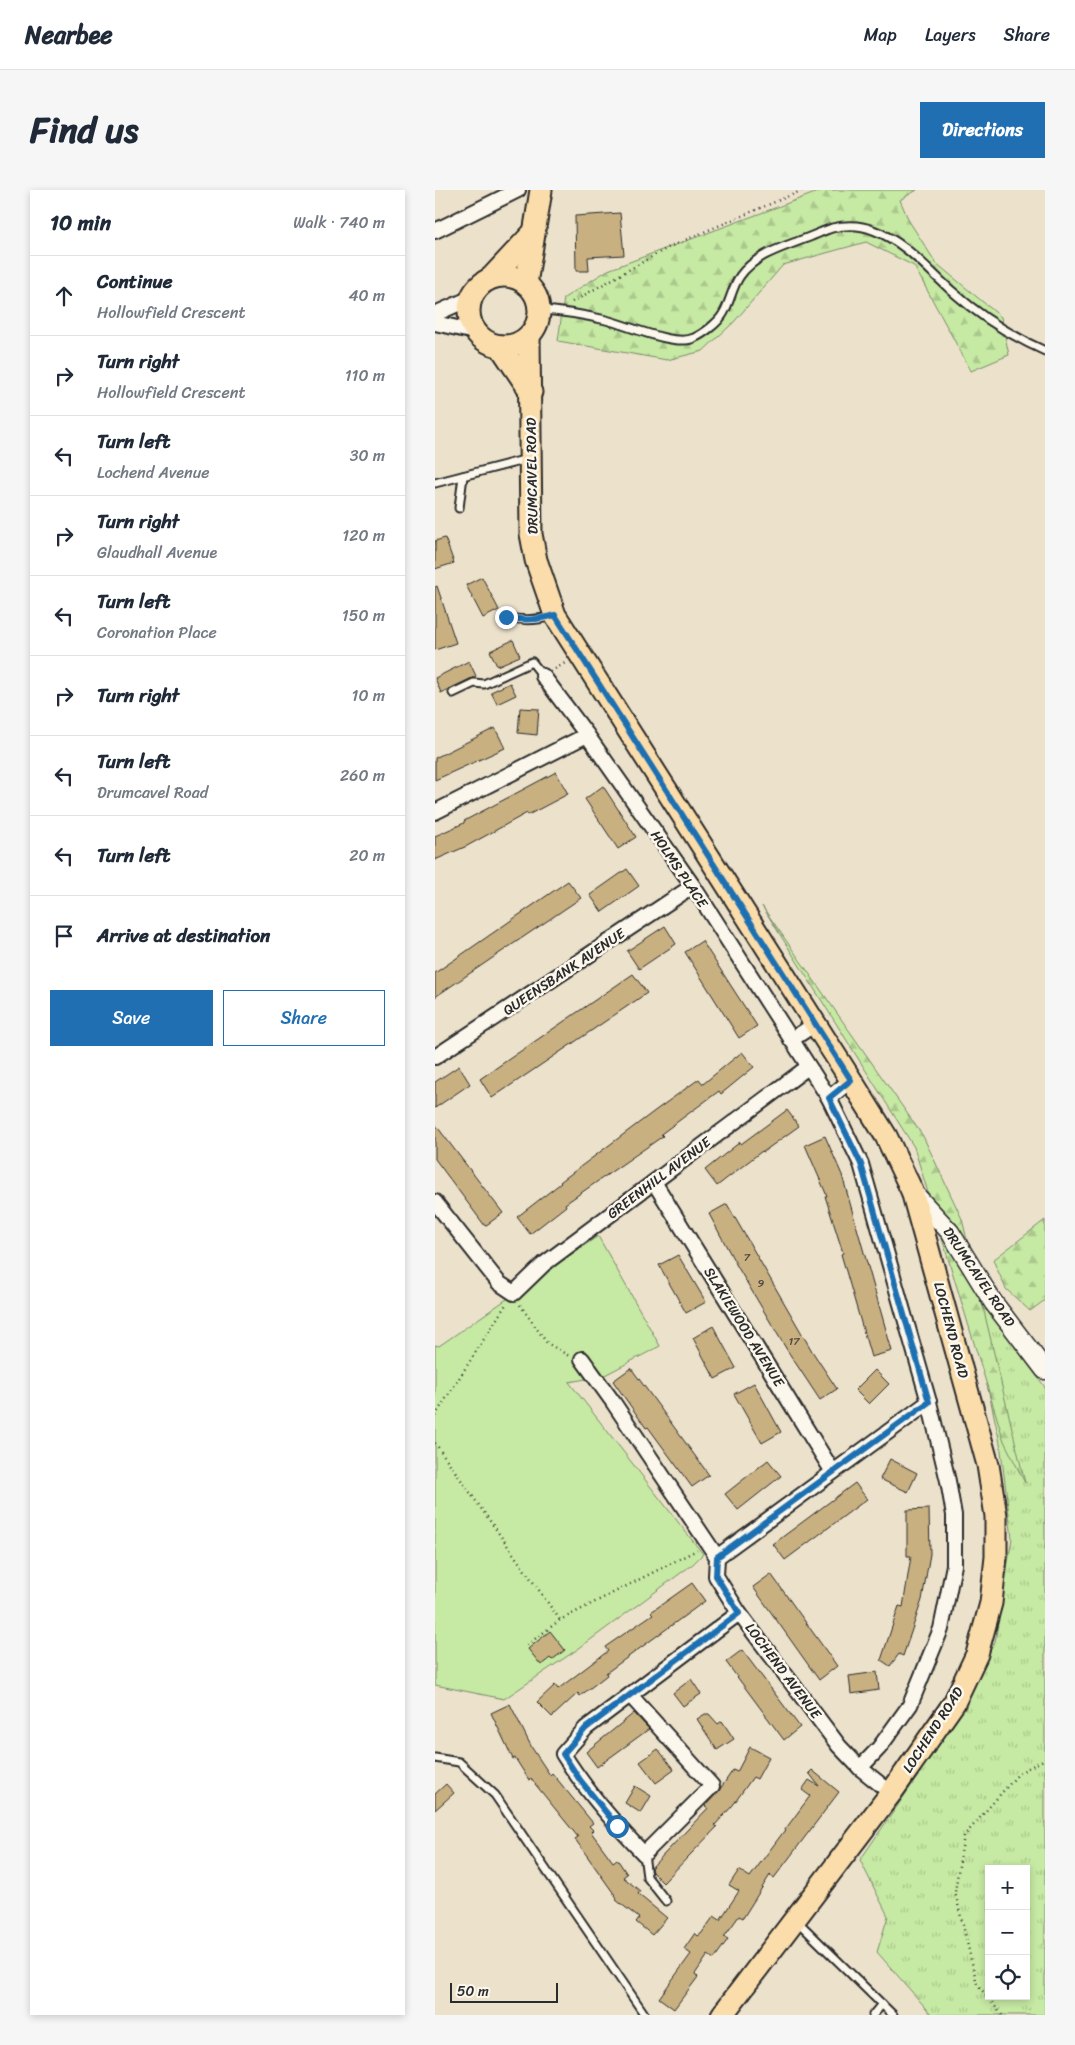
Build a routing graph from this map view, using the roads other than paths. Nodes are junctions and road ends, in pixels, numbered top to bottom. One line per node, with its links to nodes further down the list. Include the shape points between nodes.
1 (518, 190): 3 (street)
2 (541, 190): 4 (main road)
3 (435, 231)
4 (533, 233): 5 (main road); 6 (main road)
5 (491, 278): 6 (main road, via 509,276); 7 (main road)
6 (526, 284): 8 (main road)
7 (471, 298): 9 (street); 11 (main road, via 470,321)
8 (547, 311): 12 (main road); 14 (lane, via 607,320 667,338 693,339 723,315 738,278 750,264 832,228 850,226 872,229 890,238 985,319)
9 (435, 314)
10 (435, 324): 11 (street)
11 (475, 332): 13 (main road)
12 (529, 336): 13 (main road, via 511,346); 15 (main road, DRUMCAVEL ROAD)
13 (500, 346): 15 (main road)
14 (1045, 351)
15 (531, 392): 16 (main road, DRUMCAVEL ROAD)
16 (531, 458): 17 (lane); 20 (main road, DRUMCAVEL ROAD, via 531,534 536,560)
17 (463, 476): 18 (lane); 19 (lane)
18 (435, 483)
19 (459, 508)
20 (555, 615): 21 (lane, via 538,620); 27 (main road, DRUMCAVEL ROAD)
21 (506, 617)
22 (543, 676): 23 (lane, via 531,662 484,684 474,683); 24 (street, HOLMS PLACE)
23 (453, 693)
24 (587, 736): 25 (street); 26 (street, HOLMS PLACE)
25 (435, 812)
26 (693, 886): 28 (street, HOLMS PLACE); 29 (street, QUEENSBANK AVENUE)
27 (815, 1024): 28 (street); 31 (main road, DRUMCAVEL ROAD)
28 (791, 1040): 30 (street, HOLMS PLACE)
29 (435, 1057)
30 (808, 1067): 32 (street, HOLMS PLACE); 33 (street, GREENHILL AVENUE)
31 (851, 1080): 32 (street); 34 (main road, DRUMCAVEL ROAD, via 886,1136)
32 (829, 1098): 38 (street, HOLMS PLACE, via 861,1164)
33 (654, 1182): 35 (street, GREENHILL AVENUE, via 544,1264 514,1293 499,1284); 39 (street, SLAKIEWOOD AVENUE)
34 (912, 1191): 37 (street, DRUMCAVEL ROAD, via 950,1232 993,1302); 45 (main road, LOCHEND ROAD, via 988,1465 996,1516 996,1557 991,1603 977,1654 954,1703)
35 (435, 1202)
36 (582, 1360): 40 (street, LOCHEND AVENUE)
37 (1045, 1370)
38 (929, 1402): 39 (street); 44 (street, HOLMS PLACE, via 954,1515 954,1565 941,1629 910,1705)
39 (833, 1472): 40 (street)
40 (713, 1551): 41 (street, LOCHEND AVENUE, via 716,1576)
41 (739, 1613): 42 (street); 44 (street, LOCHEND AVENUE, via 839,1746)
42 (630, 1695): 46 (street, via 712,1786); 46 (street, via 586,1728 563,1754 598,1803)
43 (435, 1758): 50 (lane, via 459,1762 495,1795)
44 (860, 1768): 45 (street, LOCHEND AVENUE)
45 (891, 1793): 48 (main road, LOCHEND ROAD)
46 (644, 1854): 47 (lane, via 647,1877)
47 (666, 1901)
48 (795, 1919): 49 (lane); 51 (main road, LOCHEND ROAD)
49 (882, 2004): 52 (lane); 53 (lane)
50 (645, 2015)
51 (722, 2015)
52 (873, 2015)
53 (893, 2015)

